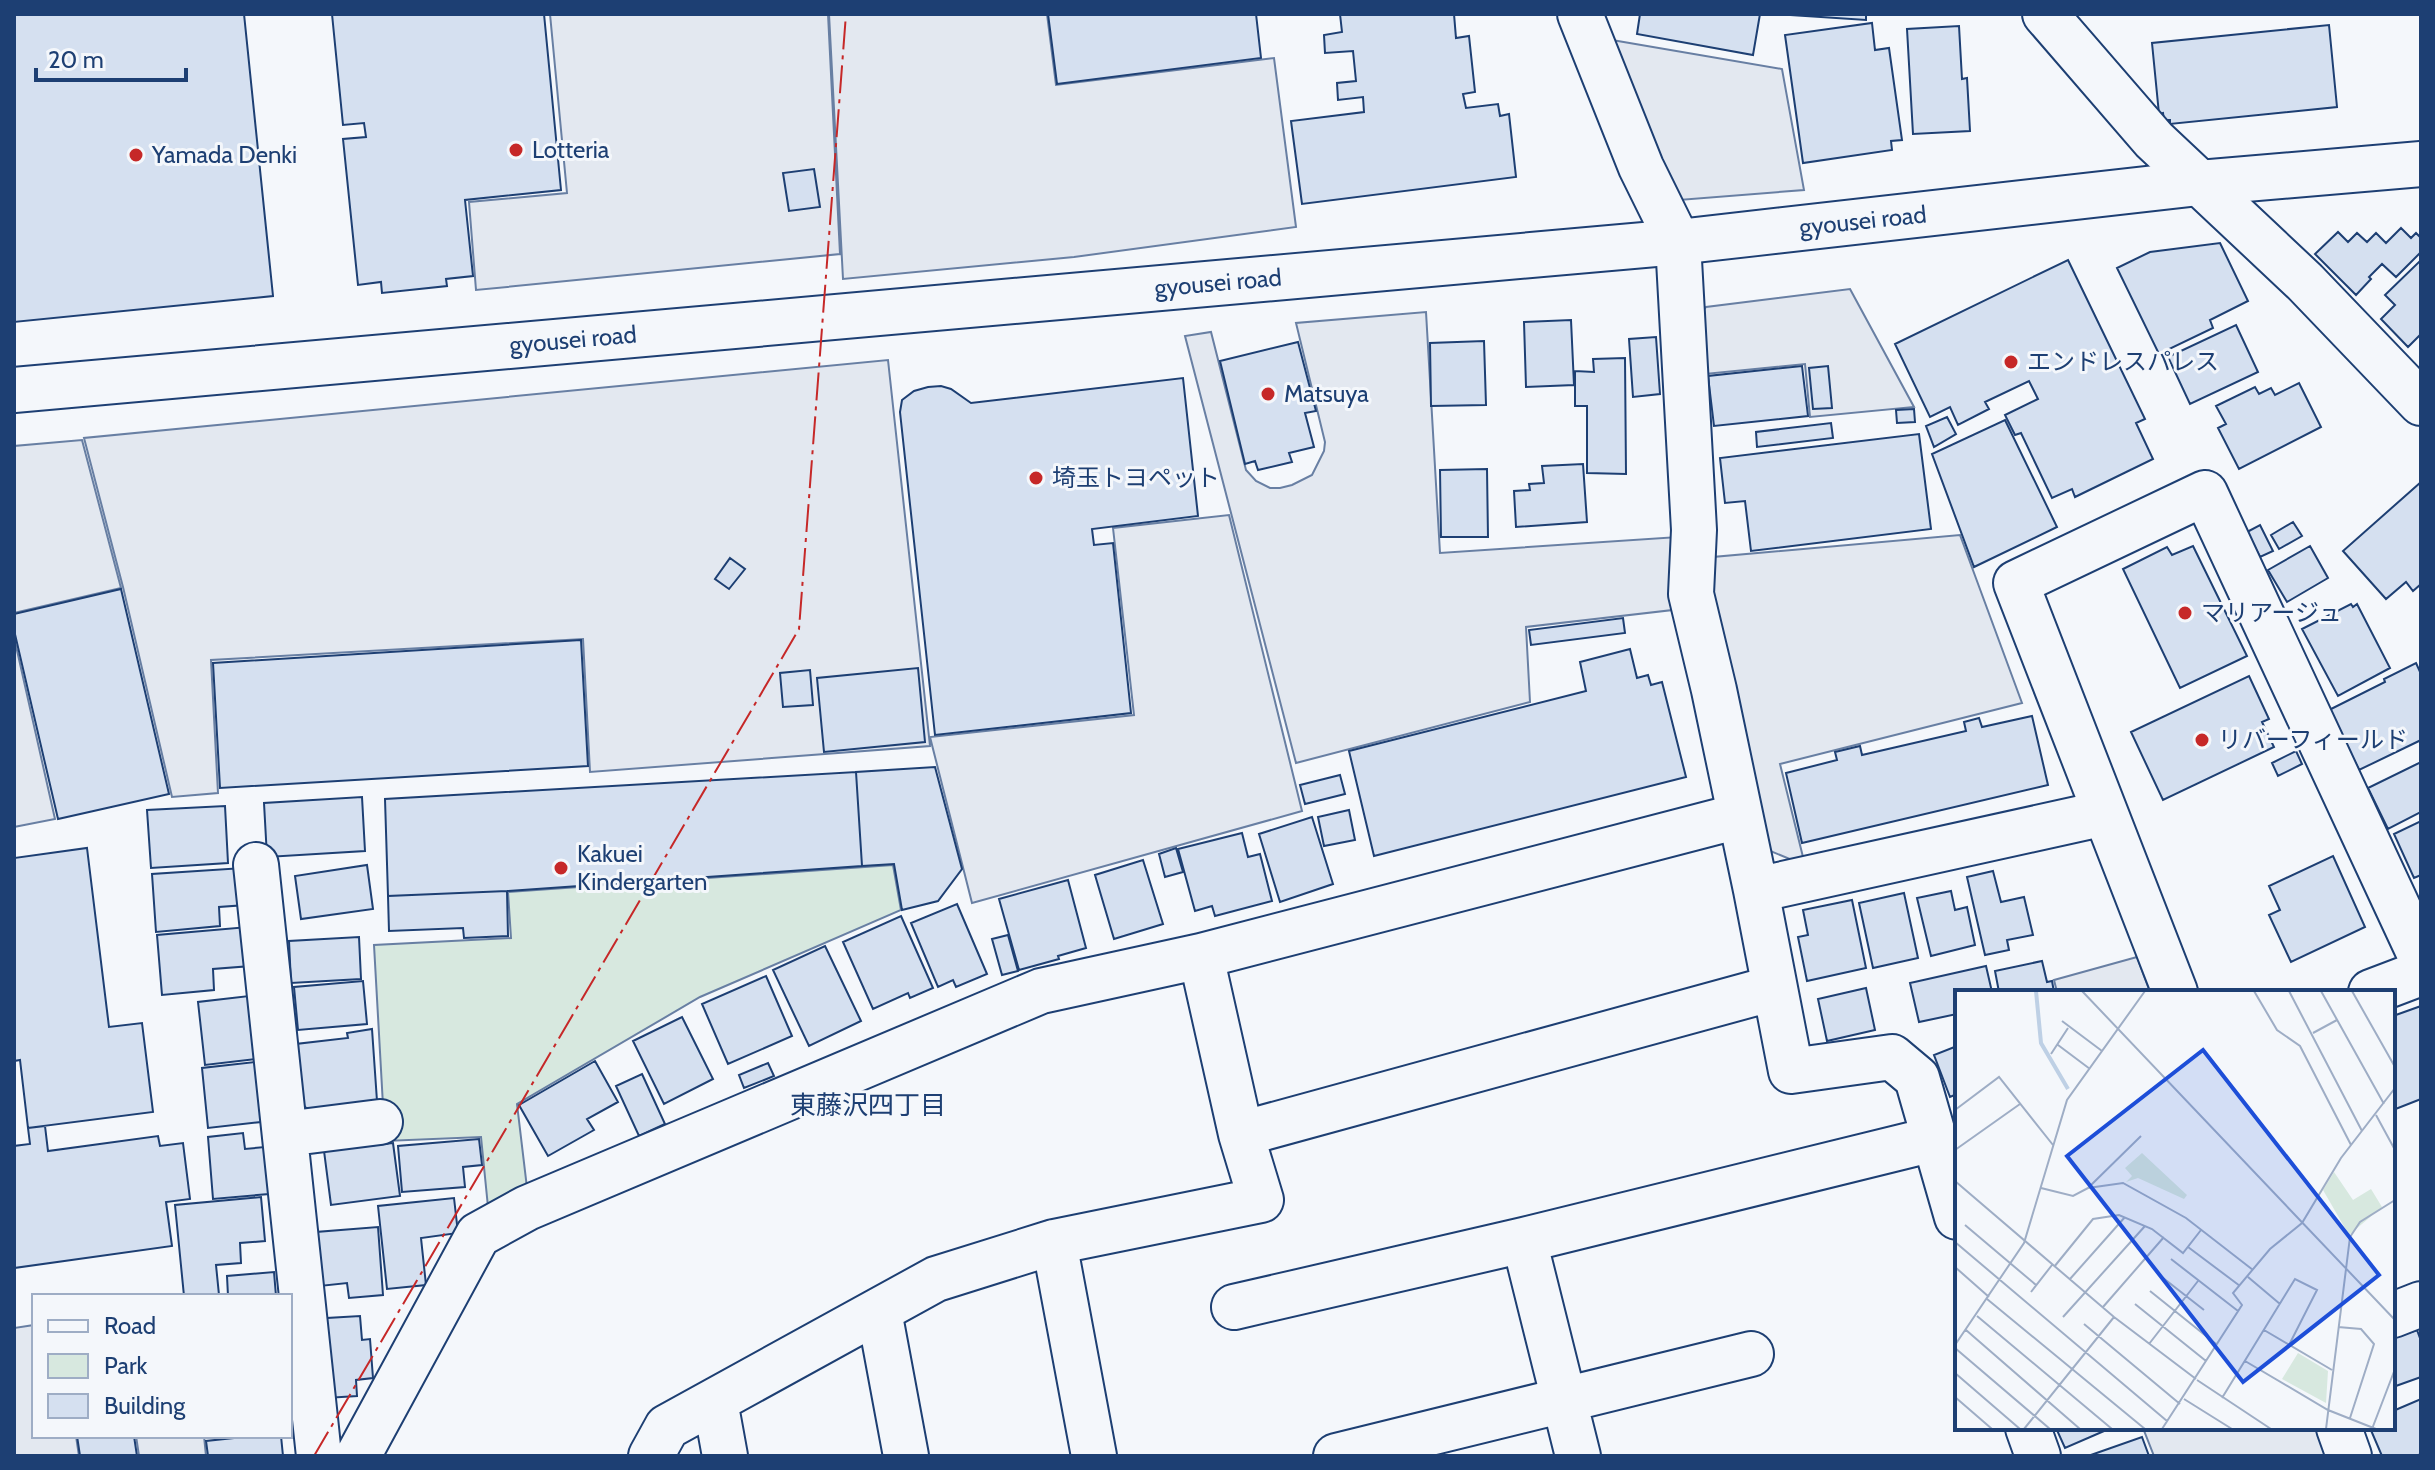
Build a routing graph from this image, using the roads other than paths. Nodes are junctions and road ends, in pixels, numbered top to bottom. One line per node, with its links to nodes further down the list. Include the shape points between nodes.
1 (1580, 14): 5 (main road, via 1641,167)
2 (2045, 14): 4 (main road, via 2154,140)
3 (2421, 164): 4 (main road, gyousei road)
4 (2199, 183): 5 (main road, gyousei road); 7 (main road, via 2305,282)
5 (1678, 242): 6 (main road, gyousei road); 9 (main road, via 1694,530 1691,594)
6 (14, 390)
7 (2421, 403)
8 (2105, 813): 11 (main road); 13 (main road, via 2016,583 2205,493); 16 (main road)
9 (1739, 816): 11 (main road); 12 (main road)
10 (256, 865): 19 (main road)
11 (1756, 890): 15 (main road)
12 (1201, 956): 20 (main road); 34 (main road, via 1041,991 527,1208 478,1235)
13 (2421, 957)
14 (2421, 973): 17 (main road)
15 (1774, 988): 20 (main road); 21 (main road, via 1791,1071 1892,1057 1917,1078)
16 (2174, 990)
17 (2376, 990)
18 (380, 1122): 19 (main road)
19 (285, 1134): 33 (main road)
20 (1241, 1134): 24 (main road, via 1261,1200)
21 (1934, 1139): 22 (main road); 23 (main road)
22 (1955, 1210)
23 (1524, 1240): 26 (main road); 30 (main road)
24 (1054, 1242): 27 (main road, via 936,1279); 38 (main road)
25 (2421, 1304): 28 (main road)
26 (1234, 1307)
27 (879, 1311): 31 (main road); 37 (main road)
28 (2395, 1314)
29 (1751, 1354): 30 (main road)
30 (1564, 1400): 39 (main road); 40 (main road)
31 (715, 1401): 35 (main road, via 667,1427); 36 (main road)
32 (2340, 1430): 41 (main road)
33 (319, 1456)
34 (358, 1456)
35 (651, 1456)
36 (725, 1456)
37 (906, 1456)
38 (1094, 1456)
39 (1336, 1456)
40 (1578, 1456)
41 (2349, 1456)

